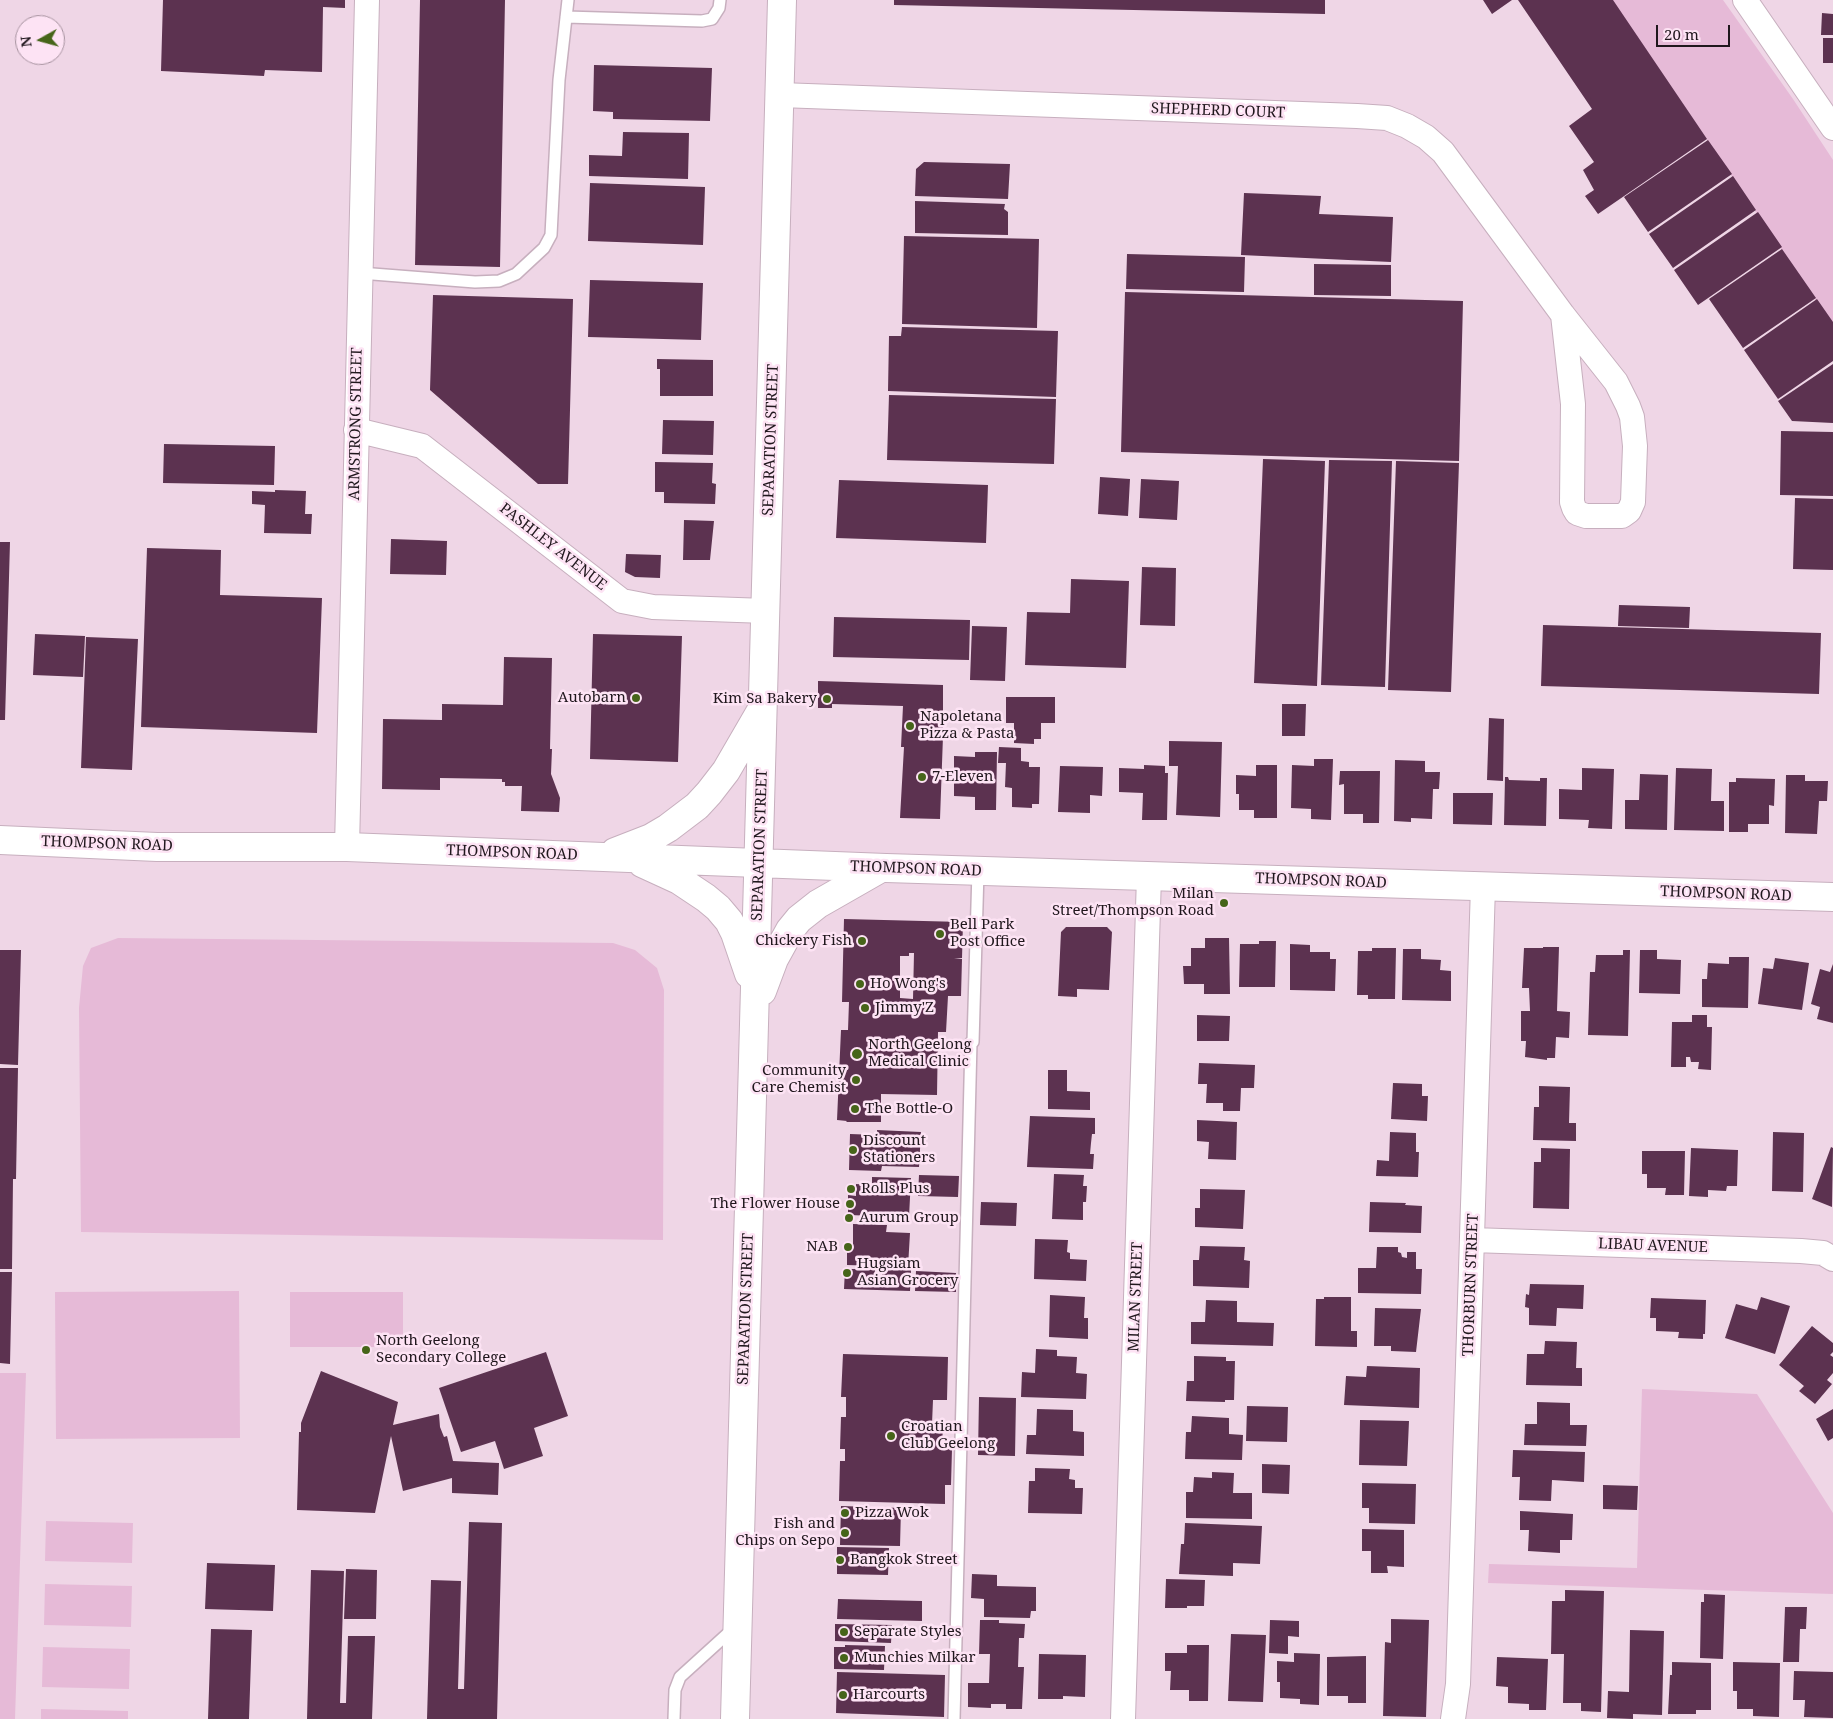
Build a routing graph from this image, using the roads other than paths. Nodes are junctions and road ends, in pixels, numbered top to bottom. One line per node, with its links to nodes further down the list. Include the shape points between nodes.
1 (367, 0): 9 (street, ARMSTRONG STREET)
2 (568, 0): 6 (lane)
3 (720, 0): 6 (lane, via 712,19 702,21)
4 (782, 0): 7 (main road, SEPARATION STREET)
5 (1745, 0): 8 (street)
6 (566, 17): 9 (lane, via 559,80 551,235 544,248 516,274 499,281)
7 (780, 95): 10 (street, SHEPHERD COURT, via 1387,118 1426,137 1443,152); 12 (main road, SEPARATION STREET)
8 (1833, 128)
9 (360, 273): 11 (street, ARMSTRONG STREET)
10 (1564, 315): 10 (street, SHEPHERD COURT, via 1616,382 1632,417 1635,446 1633,502 1622,516 1586,516 1577,513 1572,502 1573,404)
11 (356, 430): 12 (street, PASHLEY AVENUE, via 422,446 622,601 653,607); 15 (street, ARMSTRONG STREET)
12 (766, 612): 13 (main road, SEPARATION STREET)
13 (764, 706): 16 (main road, via 726,771 697,806 652,838); 18 (main road, SEPARATION STREET)
14 (0, 840): 15 (main road, THOMPSON ROAD, via 157,847)
15 (347, 847): 16 (main road, THOMPSON ROAD)
16 (604, 856): 17 (main road, THOMPSON ROAD)
17 (633, 858): 18 (main road, THOMPSON ROAD); 24 (main road, via 679,880 720,911 738,940)
18 (760, 863): 19 (main road, THOMPSON ROAD); 24 (main road, SEPARATION STREET)
19 (881, 868): 20 (main road, THOMPSON ROAD); 24 (main road, via 818,904 799,919 774,959)
20 (978, 871): 21 (main road, THOMPSON ROAD); 31 (lane, via 973,1042 970,1042)
21 (1148, 876): 22 (main road, THOMPSON ROAD); 32 (street, MILAN STREET)
22 (1483, 886): 23 (main road, THOMPSON ROAD); 25 (street, THORBURN STREET)
23 (1833, 897)
24 (755, 1004): 27 (main road, SEPARATION STREET)
25 (1472, 1240): 26 (street, LIBAU AVENUE, via 1801,1251 1823,1253); 28 (street, THORBURN STREET)
26 (1833, 1259)
27 (738, 1625): 29 (lane, via 680,1678 675,1690); 30 (main road, SEPARATION STREET)
28 (1458, 1684): 33 (street, THORBURN STREET); 34 (street, THORBURN STREET)
29 (674, 1719)
30 (735, 1719)
31 (954, 1719)
32 (1123, 1719)
33 (1453, 1719)
34 (1464, 1719)

